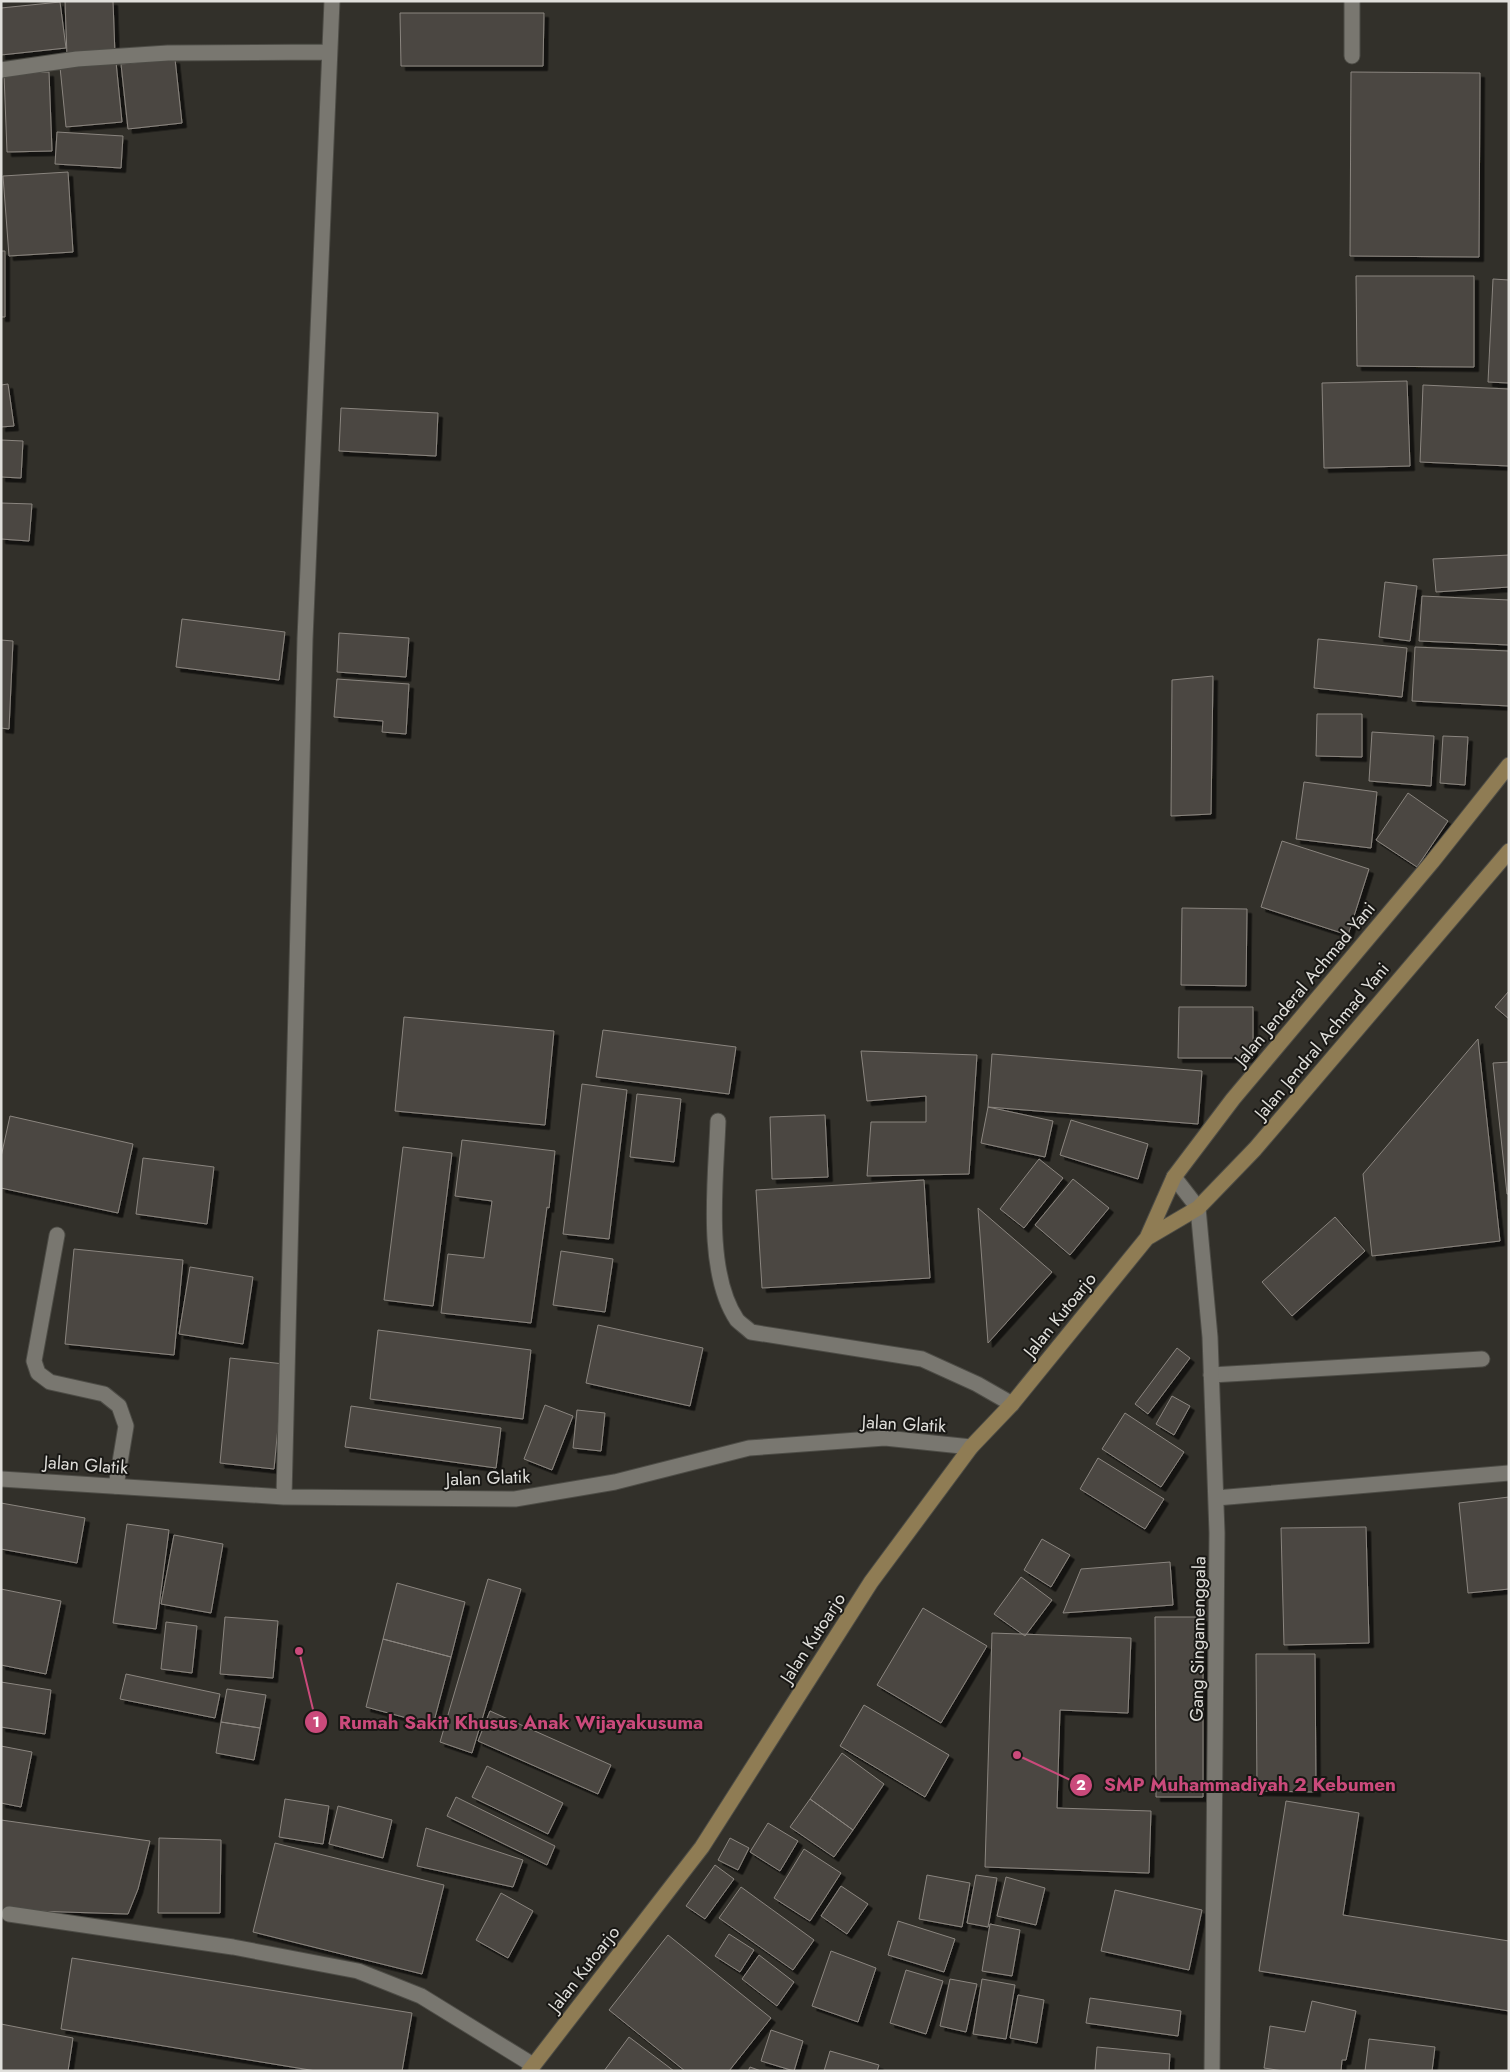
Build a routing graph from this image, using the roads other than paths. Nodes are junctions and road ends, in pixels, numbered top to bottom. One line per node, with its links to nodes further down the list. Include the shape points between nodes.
1 (332, 1): 3 (street)
2 (1352, 1): 4 (street)
3 (329, 52): 5 (street, via 168,53 77,59); 20 (street, via 305,639)
4 (1352, 56)
5 (1, 70)
6 (1509, 765): 9 (main road, Jalan Jenderal Achmad Yani, via 1233,1099)
7 (1509, 851): 10 (main road, Jalan Jendral Achmad Yani, via 1255,1149)
8 (718, 1121): 15 (street, via 715,1244 724,1293 738,1320 752,1332 922,1359)
9 (1174, 1177): 10 (street); 12 (main road, Jalan Jenderal Achmad Yani)
10 (1198, 1208): 12 (main road, Jalan Jendral Achmad Yani); 14 (street, Gang Singamenggala)
11 (57, 1235): 19 (street, via 34,1361 38,1373 50,1382 104,1394 119,1406 126,1426)
12 (1147, 1238): 15 (main road, Jalan Kutoarjo)
13 (1482, 1359): 14 (street)
14 (1211, 1375): 21 (street, Gang Singamenggala)
15 (1012, 1404): 16 (main road, Jalan Kutoarjo)
16 (971, 1447): 20 (street, Jalan Glatik, via 885,1438 749,1448 615,1482 515,1499); 23 (main road, Jalan Kutoarjo, via 871,1582 702,1847)
17 (1509, 1473): 21 (street)
18 (1, 1479): 19 (street, Jalan Glatik)
19 (116, 1486): 20 (street, Jalan Glatik)
20 (284, 1497)
21 (1216, 1498): 24 (street, Gang Singamenggala)
22 (9, 1914): 23 (street, via 232,1947 358,1971 421,1996)
23 (531, 2068)
24 (1212, 2071)

